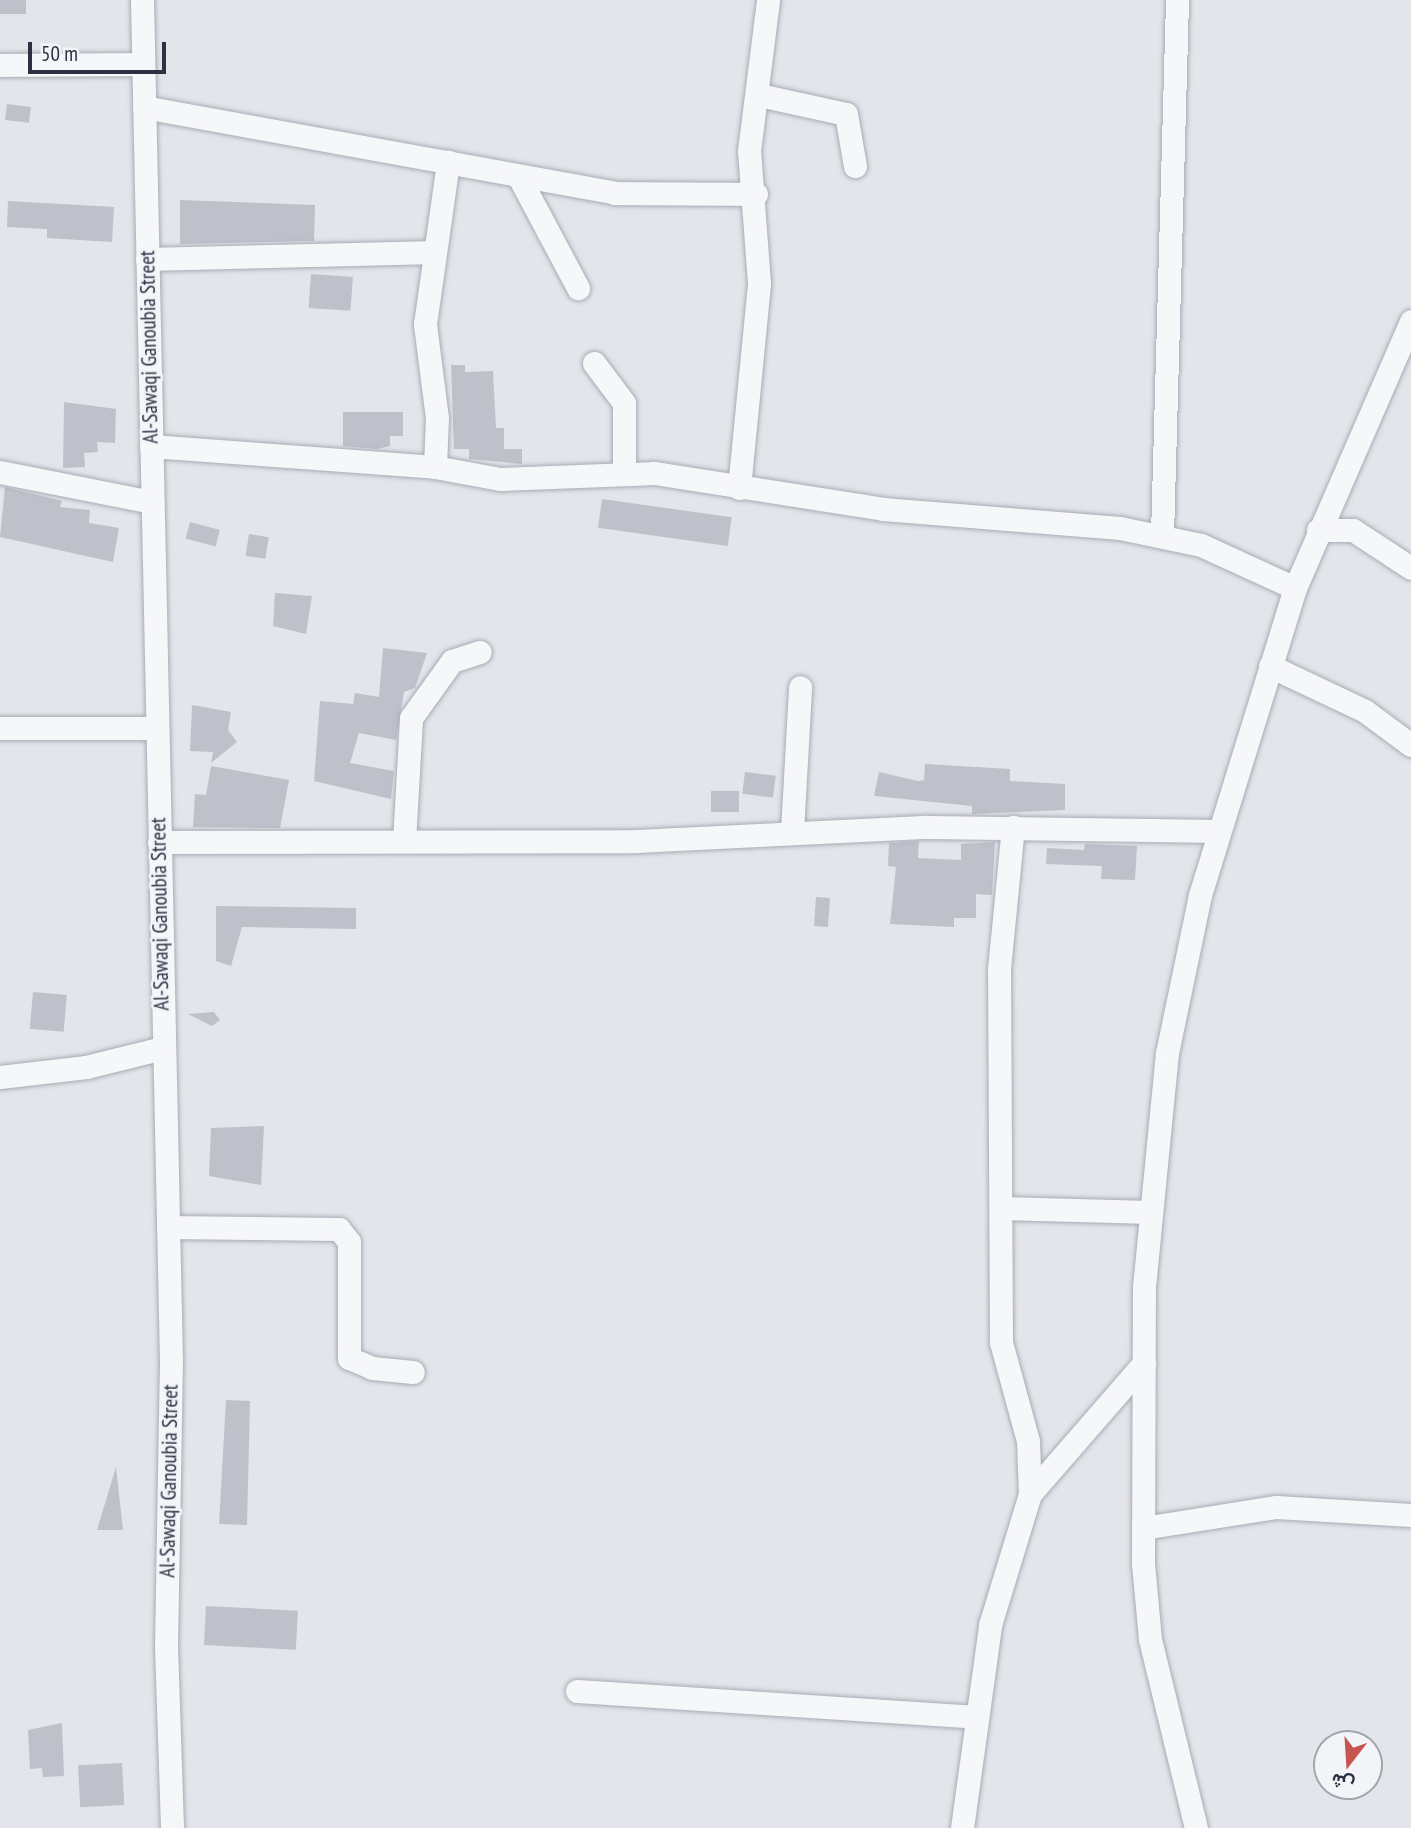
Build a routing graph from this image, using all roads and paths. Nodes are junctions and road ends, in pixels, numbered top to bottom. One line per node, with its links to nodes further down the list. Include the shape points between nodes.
1 (142, 0): 4 (street, Al-Sawaqi Ganoubia Street)
2 (768, 0): 6 (street)
3 (1177, 0): 24 (street)
4 (143, 64): 5 (street); 7 (street, Al-Sawaqi Ganoubia Street)
5 (0, 65)
6 (759, 95): 9 (street, via 846,114); 11 (street, via 749,151)
7 (144, 107): 8 (street); 13 (street, Al-Sawaqi Ganoubia Street)
8 (448, 162): 10 (street); 12 (street)
9 (855, 166)
10 (519, 177): 11 (street, via 615,193); 14 (street)
11 (757, 194): 21 (street, via 759,283)
12 (435, 252): 13 (street); 18 (street, via 425,342 437,418)
13 (147, 259): 17 (street, Al-Sawaqi Ganoubia Street)
14 (578, 288)
15 (1411, 321): 23 (street)
16 (594, 363): 20 (street, via 624,403)
17 (151, 446): 18 (street); 22 (street, Al-Sawaqi Ganoubia Street)
18 (435, 467): 20 (street, via 500,479)
19 (0, 472): 22 (street)
20 (624, 472): 21 (street)
21 (739, 488): 24 (street)
22 (152, 502): 31 (street, Al-Sawaqi Ganoubia Street)
23 (1318, 530): 25 (street, via 1353,530); 26 (street)
24 (1162, 535): 26 (street, via 1231,556)
25 (1411, 568)
26 (1295, 588): 28 (street)
27 (480, 652): 36 (street, via 452,661 411,718)
28 (1270, 666): 32 (street, via 1356,705); 34 (street)
29 (800, 687): 35 (street)
30 (0, 728): 31 (street)
31 (156, 728): 37 (street, Al-Sawaqi Ganoubia Street)
32 (1411, 745)
33 (1013, 827): 34 (street); 35 (street); 40 (street, via 999,969)
34 (1218, 831): 41 (street, via 1167,1053)
35 (792, 832): 36 (street, via 637,841)
36 (404, 841): 37 (street)
37 (159, 842): 38 (street, Al-Sawaqi Ganoubia Street)
38 (163, 1048): 39 (street, via 86,1067); 42 (street, Al-Sawaqi Ganoubia Street)
39 (0, 1077)
40 (1002, 1208): 41 (street); 45 (street, via 1001,1342 1028,1441)
41 (1150, 1212): 43 (street)
42 (168, 1227): 44 (street, via 339,1229 349,1242 349,1357 372,1368); 50 (street, Al-Sawaqi Ganoubia Street, via 166,1646)
43 (1143, 1363): 45 (street); 47 (street)
44 (413, 1372)
45 (1030, 1494): 49 (street, via 990,1625)
46 (1411, 1515): 47 (street, via 1276,1507)
47 (1143, 1528): 52 (street, via 1150,1639)
48 (577, 1691): 49 (street)
49 (977, 1717): 51 (street)
50 (172, 1828)
51 (962, 1828)
52 (1196, 1828)

